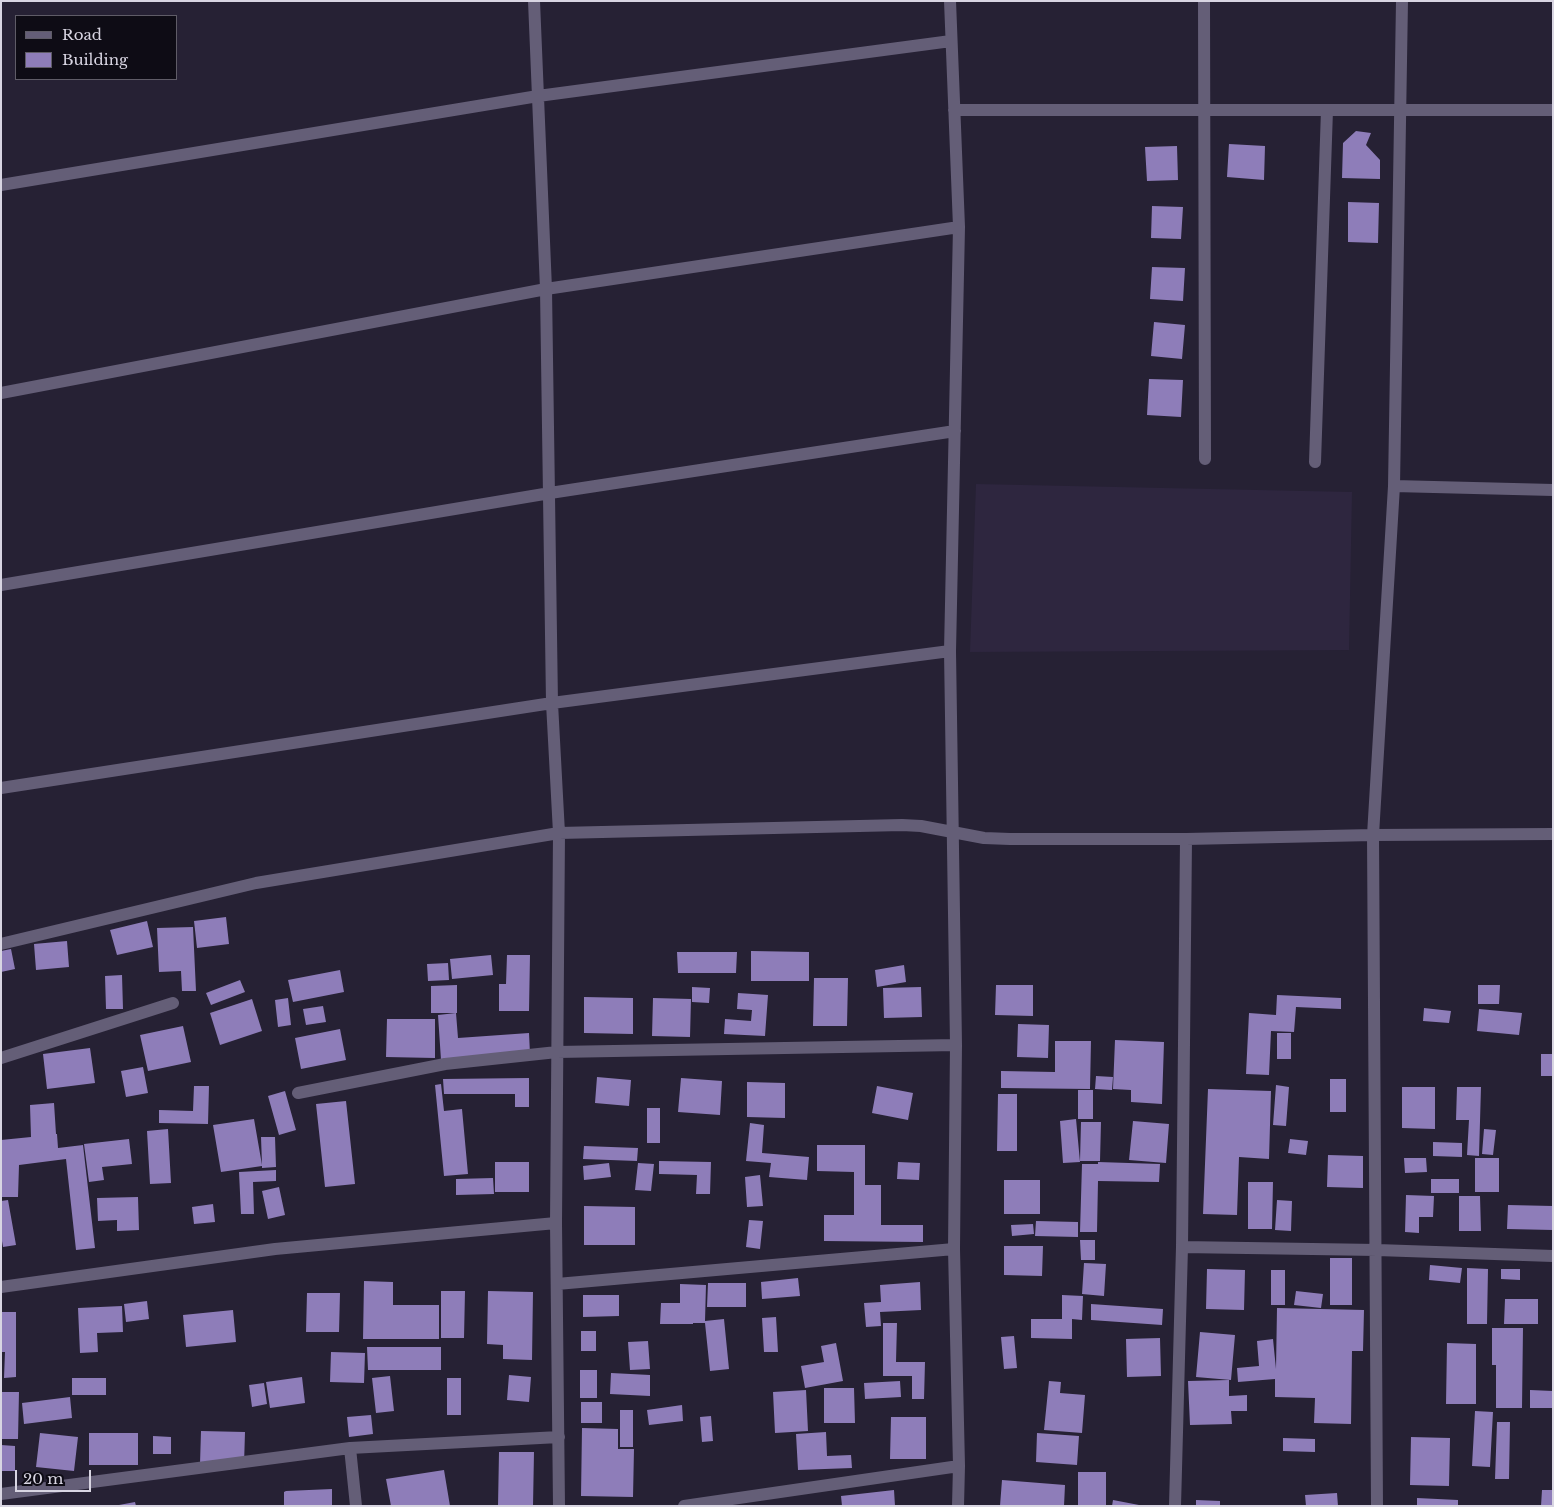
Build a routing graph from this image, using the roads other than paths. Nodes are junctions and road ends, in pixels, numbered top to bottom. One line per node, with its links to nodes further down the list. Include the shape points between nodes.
1 (534, 1): 6 (street)
2 (950, 1): 5 (street)
3 (1204, 1): 7 (street)
4 (1402, 1): 10 (street)
5 (951, 41): 6 (street); 8 (street)
6 (538, 96): 12 (street); 14 (street)
7 (1204, 109): 8 (street); 9 (street); 17 (street)
8 (954, 110): 13 (street)
9 (1327, 110): 10 (street); 18 (street)
10 (1400, 110): 11 (street); 19 (street)
11 (1553, 110)
12 (1, 185)
13 (959, 227): 14 (street); 16 (street)
14 (546, 289): 15 (street); 21 (street)
15 (1, 393)
16 (955, 431): 21 (street); 23 (street)
17 (1206, 459)
18 (1315, 462)
19 (1394, 486): 20 (street); 29 (street)
20 (1553, 490)
21 (550, 493): 22 (street); 24 (street)
22 (1, 585)
23 (950, 651): 24 (street); 26 (street)
24 (552, 703): 25 (street); 27 (street)
25 (1, 788)
26 (954, 832): 27 (street, via 902,825); 30 (street, via 1010,839); 33 (street)
27 (558, 833): 31 (street, via 256,883); 34 (street)
28 (1553, 834): 29 (street)
29 (1373, 835): 30 (street); 40 (street)
30 (1186, 839): 38 (street)
31 (1, 944)
32 (173, 1003): 35 (street)
33 (956, 1046): 34 (street); 39 (street)
34 (557, 1052): 36 (street, via 445,1064); 37 (street)
35 (1, 1058)
36 (298, 1093)
37 (556, 1223): 42 (street); 43 (street, via 275,1249)
38 (1182, 1247): 40 (street); 52 (street)
39 (954, 1249): 42 (street); 46 (street)
40 (1376, 1250): 41 (street); 53 (street)
41 (1553, 1256)
42 (557, 1284): 44 (street)
43 (1, 1287)
44 (559, 1437): 45 (street); 49 (street)
45 (350, 1448): 47 (street); 48 (street)
46 (959, 1466): 50 (street); 51 (street)
47 (1, 1494)
48 (356, 1506)
49 (558, 1506)
50 (684, 1506)
51 (958, 1506)
52 (1174, 1506)
53 (1377, 1506)

